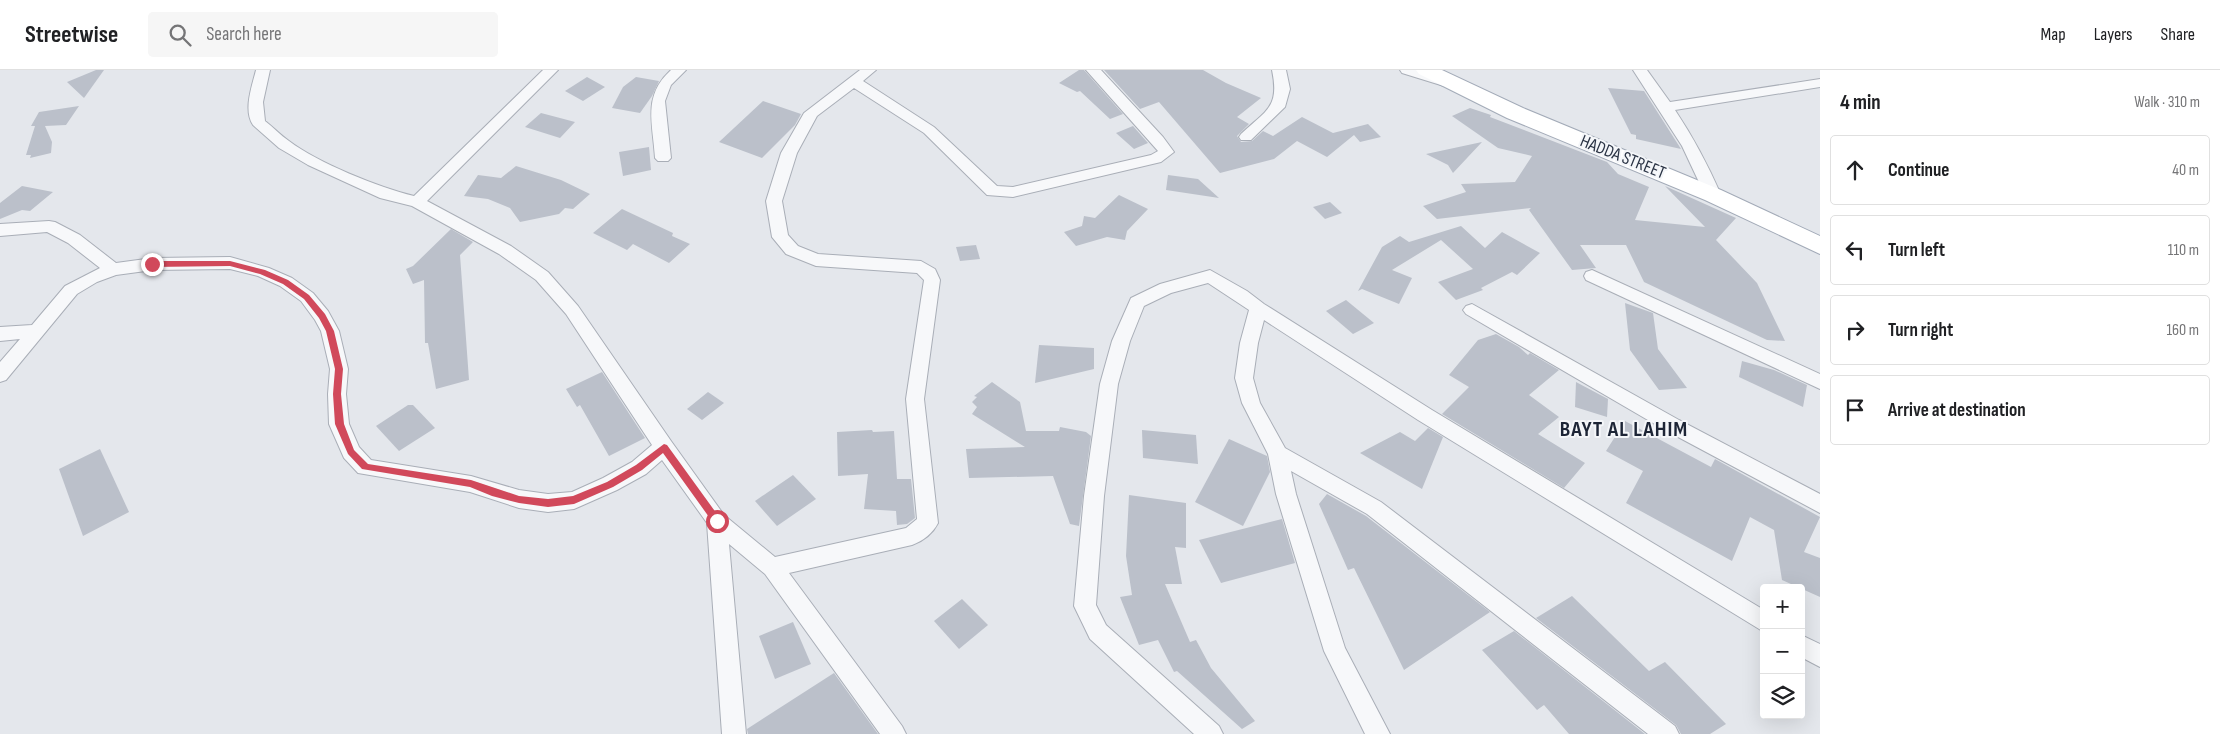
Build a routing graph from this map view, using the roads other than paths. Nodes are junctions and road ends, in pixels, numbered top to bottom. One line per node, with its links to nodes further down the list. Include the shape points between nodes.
1 (264, 70): 14 (street, via 256,102 258,122 284,145 313,162 386,194)
2 (551, 70): 14 (street)
3 (678, 70): 12 (street, via 665,83 658,101)
4 (1093, 70): 8 (street, via 1166,152 1156,159 1013,192 993,191 929,130)
5 (1279, 70): 11 (street, via 1282,89 1278,107)
6 (1640, 70): 10 (street)
7 (1432, 73): 13 (main road, HADDA STREET)
8 (858, 74): 30 (street, via 811,113 789,153 774,201 780,237 792,250 816,260 921,267 929,273 932,280 916,399 928,523 912,536)
9 (1820, 83): 10 (street)
10 (1666, 107): 13 (street)
11 (1246, 137)
12 (663, 158)
13 (1710, 186): 15 (main road, HADDA STREET); 17 (main road, HADDA STREET)
14 (417, 202): 26 (street, via 505,250 542,276 572,310)
15 (1820, 229)
16 (0, 230): 18 (street, via 49,226 74,239)
17 (1820, 246)
18 (113, 269): 22 (street, via 71,290); 26 (street, via 152,264 230,263 286,282 307,297 330,331 339,369 339,424 351,452 365,467 471,484 519,499 548,503 574,500 610,484 639,468)
19 (1592, 276): 25 (street)
20 (1258, 308): 27 (street, via 1244,378 1251,402); 31 (street, via 1425,415); 34 (street, via 1210,276 1166,288 1137,302 1121,341 1109,384 1094,496 1085,606 1091,621 1098,632)
21 (1472, 310): 28 (street)
22 (36, 331): 23 (street); 24 (street)
23 (0, 334)
24 (0, 375)
25 (1820, 382)
26 (664, 447): 29 (street)
27 (1278, 454): 35 (street, via 1286,494 1335,651); 36 (street, via 1374,508)
28 (1820, 504)
29 (717, 521): 30 (street); 32 (street)
30 (772, 567): 33 (street)
31 (1760, 620)
32 (734, 734)
33 (894, 734)
34 (1211, 734)
35 (1378, 734)
36 (1667, 734)

